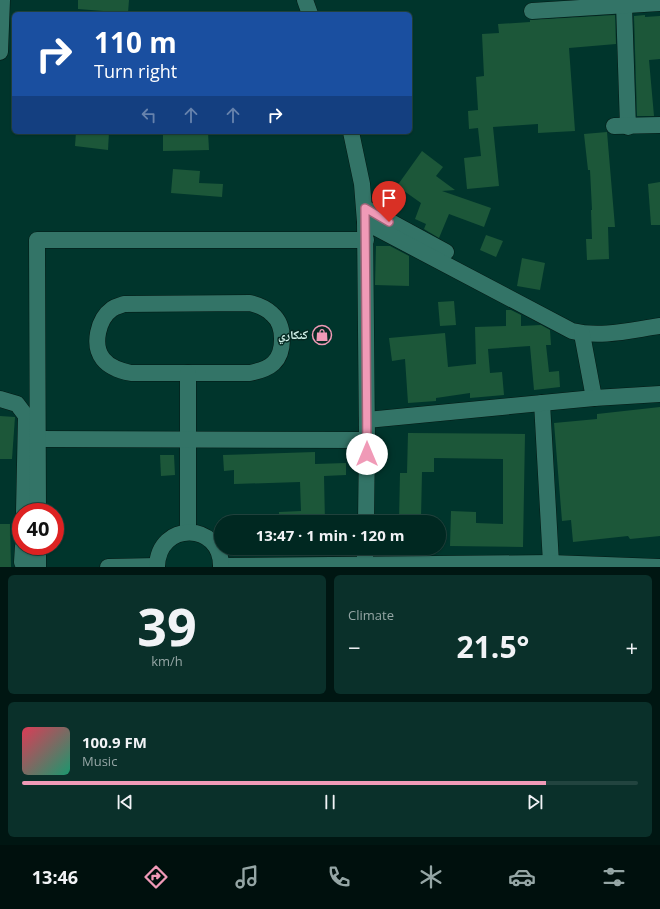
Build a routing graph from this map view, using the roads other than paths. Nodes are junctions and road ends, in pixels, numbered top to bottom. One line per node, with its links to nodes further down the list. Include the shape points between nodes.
1 (2, 0): 5 (street)
2 (660, 2): 3 (street)
3 (624, 5): 4 (street); 6 (street, via 621,127)
4 (532, 11)
5 (0, 52)
6 (660, 125)
7 (351, 134): 8 (street)
8 (365, 215): 9 (street); 10 (street); 12 (street, via 563,328)
9 (366, 240): 18 (street); 19 (street, via 37,240)
10 (446, 252)
11 (660, 326): 12 (street, via 603,334)
12 (582, 334): 15 (street)
13 (188, 372): 13 (street, via 262,371 275,362 282,351 282,334 277,320 261,307 250,303 124,304 113,308 100,323 98,352 113,367 131,373); 20 (street)
14 (660, 394): 15 (street)
15 (594, 398): 17 (street)
16 (0, 400): 22 (street, via 17,404 26,416)
17 (542, 403): 18 (street); 29 (street)
18 (367, 420): 21 (street)
19 (38, 439): 20 (street); 23 (street)
20 (187, 439): 21 (street); 25 (street)
21 (367, 440): 24 (street)
22 (24, 503)
23 (38, 503)
24 (366, 515)
25 (188, 532): 31 (street, via 177,534 168,540 161,548); 32 (street, via 198,533 212,542 220,555)
26 (22, 555): 34 (street)
27 (38, 555): 35 (street)
28 (365, 555): 33 (street)
29 (551, 563): 30 (street); 33 (street)
30 (569, 565): 37 (street)
31 (157, 566): 36 (street)
32 (221, 566): 33 (street)
33 (365, 566)
34 (24, 567)
35 (38, 567)
36 (108, 567)
37 (660, 567)

